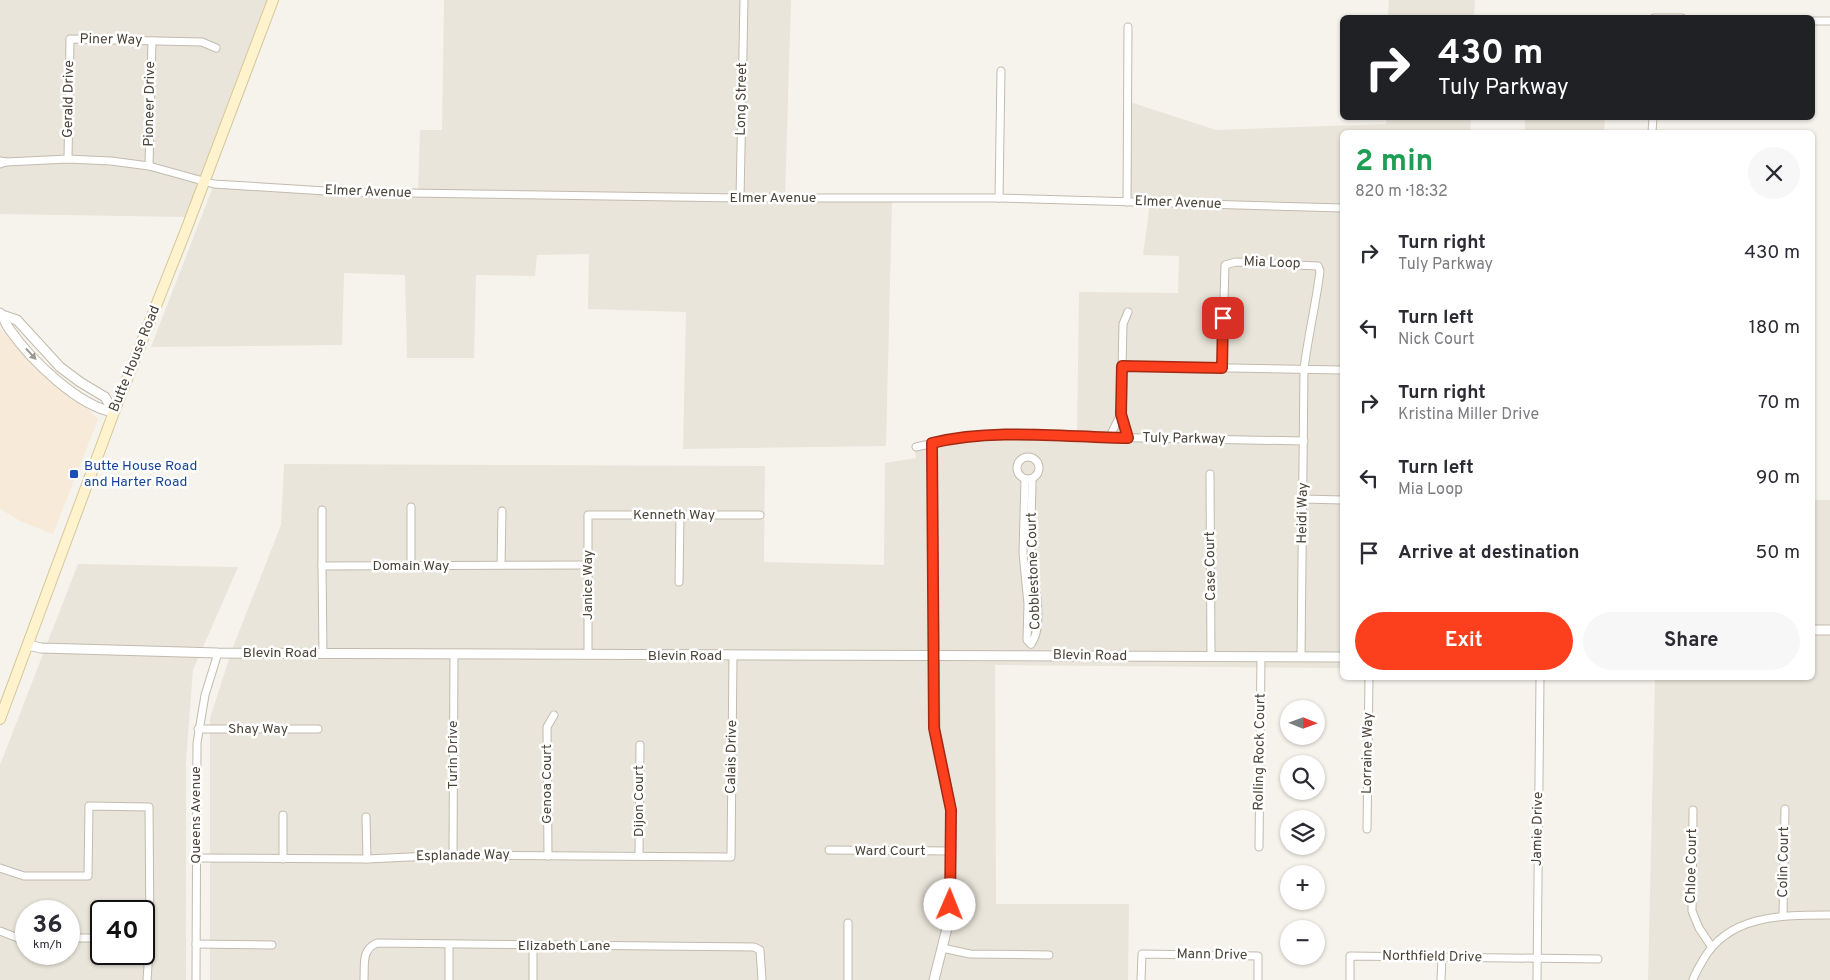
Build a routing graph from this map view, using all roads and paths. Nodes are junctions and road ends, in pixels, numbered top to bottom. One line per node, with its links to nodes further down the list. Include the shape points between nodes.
1 (273, 0): 13 (main road, Butte House Road)
2 (744, 0): 14 (street, Long Street)
3 (1815, 20): 4 (street)
4 (1830, 21)
5 (1128, 27): 16 (street)
6 (70, 39): 7 (street, Piner Way); 10 (street, Gerald Drive)
7 (152, 41): 8 (street, Piner Way, via 202,42); 12 (street, Pioneer Drive)
8 (216, 48)
9 (1001, 71): 15 (street)
10 (68, 160): 11 (street, Elmer Avenue); 12 (street, Elmer Avenue)
11 (2, 162)
12 (149, 166): 13 (street, Elmer Avenue)
13 (204, 180): 14 (street, Elmer Avenue, via 214,184 342,192); 24 (main road, Butte House Road)
14 (740, 198): 15 (street, Elmer Avenue)
15 (999, 198): 16 (street, Elmer Avenue)
16 (1126, 202): 17 (street, Elmer Avenue)
17 (1340, 208)
18 (1128, 312): 20 (street, via 1123,324)
19 (1, 314): 24 (street, via 17,320 60,367 105,397); 24 (street, one-way to 24, via 23,346 49,372 96,407)
20 (1122, 366): 21 (street); 25 (street)
21 (1222, 368): 22 (street); 22 (street, Mia Loop, via 1224,271 1225,265 1236,262 1318,266 1316,308)
22 (1304, 369): 23 (street); 28 (street, Heidi Way)
23 (1340, 370)
24 (114, 412): 51 (main road, Butte House Road)
25 (1121, 414): 26 (street); 27 (street)
26 (1112, 438): 27 (street, Tuly Parkway); 29 (street, Tuly Parkway, via 981,436)
27 (1128, 438): 28 (street, Tuly Parkway)
28 (1304, 441): 32 (street, Heidi Way)
29 (932, 443): 30 (street, Tuly Parkway); 56 (street)
30 (916, 447)
31 (1210, 474): 60 (street, Case Court)
32 (1303, 500): 33 (street); 62 (street, Heidi Way)
33 (1340, 500)
34 (412, 507): 45 (street)
35 (322, 510): 44 (street)
36 (502, 511): 42 (street)
37 (588, 514): 38 (street, Kenneth Way); 43 (street, Janice Way)
38 (680, 515): 39 (street, Kenneth Way); 46 (street)
39 (760, 515)
40 (1023, 541): 41 (street); 41 (street, Cobblestone Court, via 1028,479); 48 (street, Cobblestone Court)
41 (1031, 541): 47 (street, Cobblestone Court)
42 (501, 565): 43 (street, Domain Way); 45 (street, Domain Way)
43 (588, 565): 57 (street, Janice Way)
44 (322, 566): 45 (street, Domain Way); 54 (street)
45 (411, 566)
46 (679, 582)
47 (1036, 603): 48 (street); 52 (street, Cobblestone Court, via 1037,638)
48 (1028, 604): 52 (street, Cobblestone Court, via 1027,640)
49 (1815, 630): 50 (street)
50 (1830, 630)
51 (28, 644): 53 (street, Blevin Road, via 41,648); 67 (main road, Butte House Road)
52 (1031, 644): 58 (street)
53 (218, 653): 54 (street, Blevin Road); 68 (street, Queens Avenue)
54 (323, 654): 55 (street, Blevin Road)
55 (454, 654): 57 (street, Blevin Road); 79 (street, Turin Drive)
56 (934, 654): 58 (street, Blevin Road); 59 (street, Blevin Road); 78 (street, via 934,728 951,810)
57 (588, 655): 59 (street, Blevin Road)
58 (1032, 655): 60 (street, Blevin Road)
59 (733, 656): 82 (street, Calais Drive)
60 (1211, 657): 61 (street, Blevin Road)
61 (1261, 657): 62 (street, Blevin Road); 76 (street, Rolling Rock Court)
62 (1301, 657): 63 (street, Blevin Road)
63 (1340, 657)
64 (1369, 680): 75 (street, Lorraine Way)
65 (1540, 680): 101 (street, Jamie Drive)
66 (554, 715): 80 (street, Genoa Court, via 547,727)
67 (0, 719)
68 (198, 729): 69 (street, Shay Way); 83 (street, Queens Avenue)
69 (318, 729)
70 (640, 745): 81 (street, Dijon Court)
71 (1785, 809): 88 (street, Colin Court)
72 (1693, 810): 97 (street, Chloe Court, via 1692,911)
73 (283, 815): 84 (street)
74 (366, 816): 85 (street)
75 (1367, 829)
76 (1258, 847)
77 (829, 850): 78 (street, Ward Court)
78 (951, 851): 98 (street, via 950,916)
79 (453, 855): 80 (street, Esplanade Way); 85 (street, Esplanade Way)
80 (548, 856): 81 (street, Esplanade Way)
81 (639, 856): 82 (street, Esplanade Way)
82 (731, 857)
83 (195, 858): 84 (street, Esplanade Way); 93 (street, Queens Avenue)
84 (283, 859): 85 (street, Esplanade Way)
85 (367, 859)
86 (0, 868): 87 (street, via 24,876 88,876 89,806 149,807)
87 (148, 900)
88 (1783, 915): 89 (street); 97 (street, via 1757,919)
89 (1830, 915)
90 (848, 923): 110 (street)
91 (0, 931): 92 (street)
92 (15, 937)
93 (196, 944): 94 (street); 105 (street, Queens Avenue)
94 (272, 945)
95 (449, 945): 96 (street, Elizabeth Lane); 106 (street, Elizabeth Lane, via 377,943 365,952); 107 (street)
96 (533, 946): 108 (street); 109 (street, Elizabeth Lane, via 754,948 760,950)
97 (1711, 946): 117 (street)
98 (942, 948): 99 (street, via 970,954); 111 (street)
99 (1049, 955)
100 (1442, 957): 101 (street, Northfield Drive); 114 (street, Northfield Drive, via 1350,956); 115 (street)
101 (1537, 958): 102 (street, Northfield Drive); 116 (street, Jamie Drive)
102 (1598, 959)
103 (147, 965): 104 (street)
104 (147, 980)
105 (196, 980)
106 (364, 980)
107 (448, 980)
108 (533, 980)
109 (762, 980)
110 (848, 980)
111 (934, 980)
112 (1142, 980): 113 (street, Mann Drive, via 1142,954 1258,956)
113 (1258, 980)
114 (1350, 980)
115 (1441, 980)
116 (1537, 980)
117 (1693, 980)

